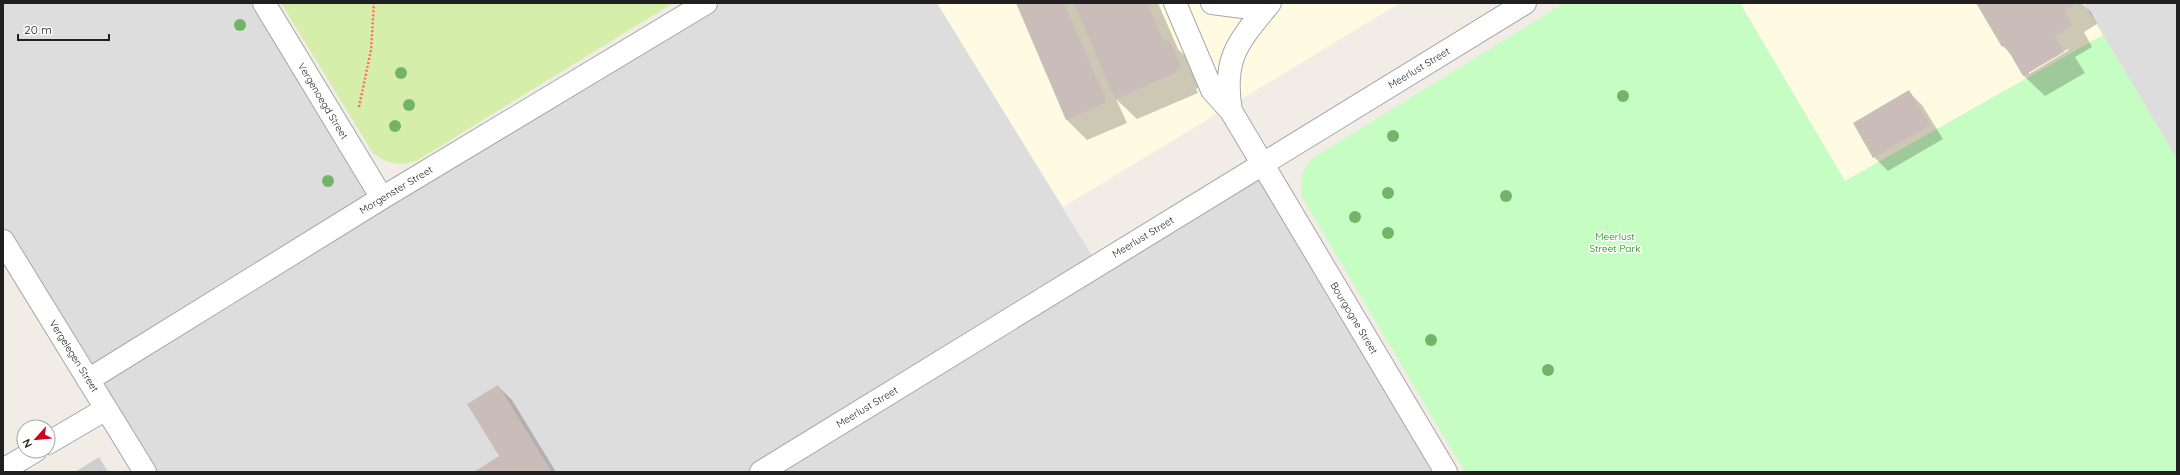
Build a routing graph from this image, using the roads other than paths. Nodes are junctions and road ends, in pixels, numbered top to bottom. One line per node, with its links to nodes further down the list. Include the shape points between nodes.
1 (264, 3): 10 (street, Vergenoegd Street)
2 (706, 3): 10 (street, Morgenster Street)
3 (1176, 3): 8 (street, via 1210,84)
4 (1212, 3): 5 (street, via 1243,7)
5 (1264, 3)
6 (1270, 3): 8 (street, via 1240,39 1233,54 1228,91)
7 (1525, 3): 9 (street, Meerlust Street)
8 (1231, 111): 9 (street, Bourgogne Street)
9 (1262, 164): 18 (street, Meerlust Street); 19 (street, Bourgogne Street)
10 (382, 198): 12 (street, Morgenster Street)
11 (3, 241): 12 (street, Vergelegen Street)
12 (88, 380): 13 (street, Vergelegen Street)
13 (106, 409): 14 (street); 17 (street, Vergelegen Street)
14 (56, 439)
15 (22, 459): 16 (street)
16 (3, 470)
17 (145, 472)
18 (761, 472)
19 (1446, 472)

